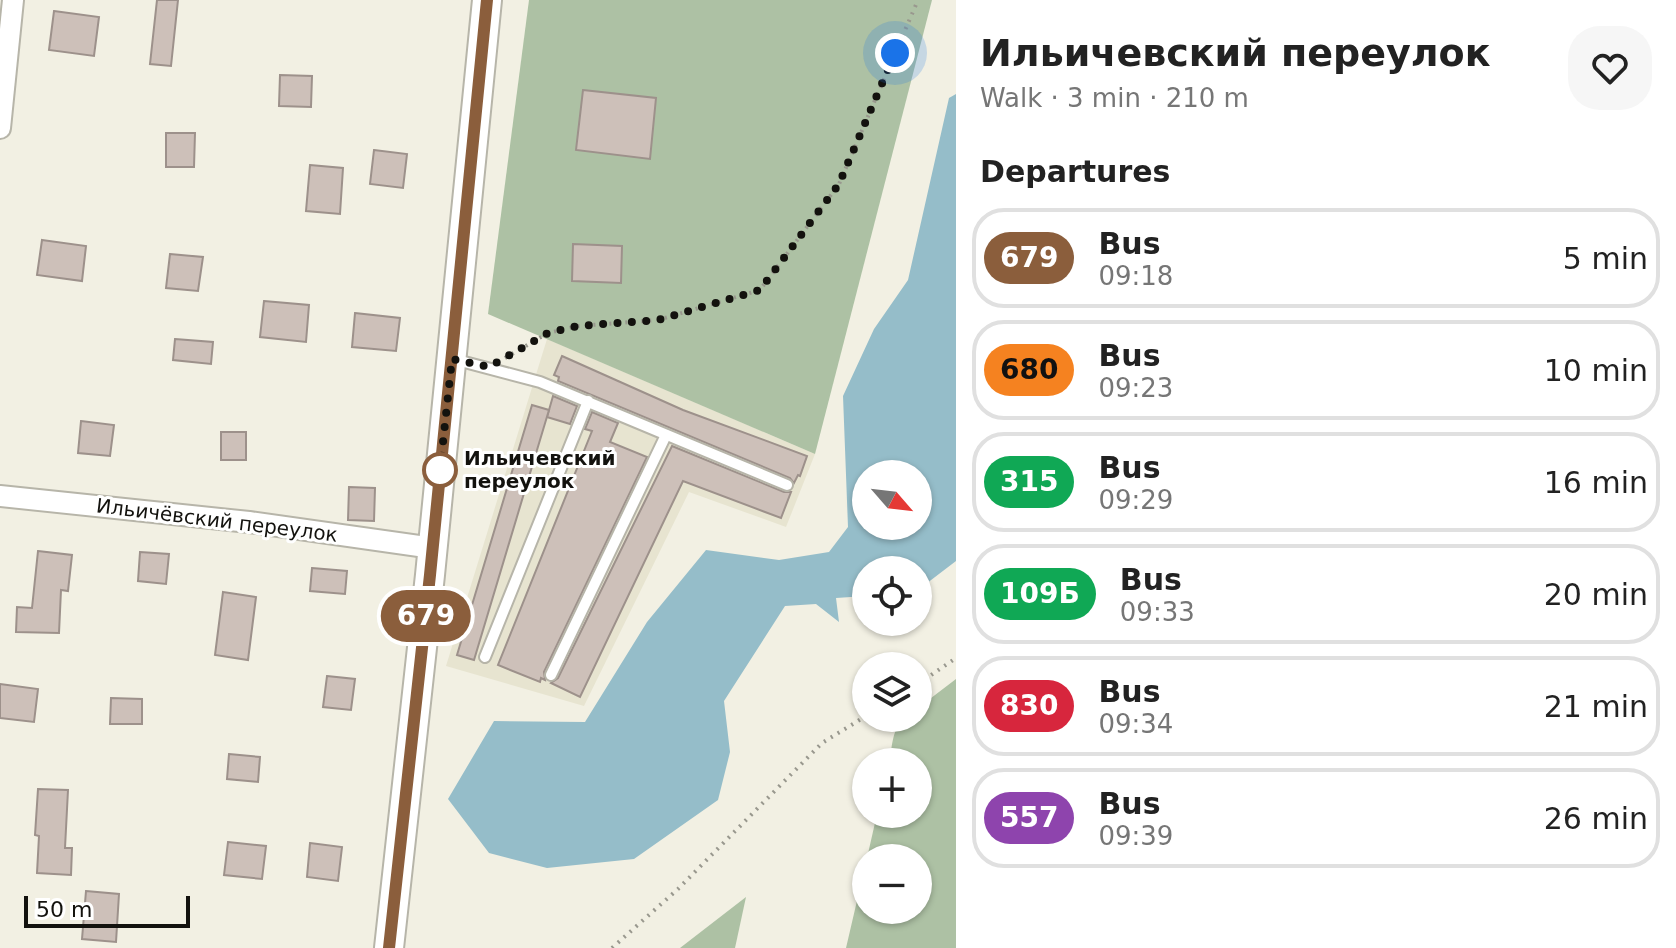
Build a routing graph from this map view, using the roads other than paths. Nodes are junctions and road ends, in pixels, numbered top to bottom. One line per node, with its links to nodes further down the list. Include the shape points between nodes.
1 (13, 0): 3 (street)
2 (487, 0): 4 (main road)
3 (0, 128)
4 (452, 359): 5 (lane); 9 (main road)
5 (588, 401): 6 (lane); 10 (lane)
6 (666, 435): 7 (lane); 11 (lane)
7 (787, 485)
8 (0, 496): 9 (street, Ильичёвский переулок)
9 (433, 548): 12 (main road)
10 (485, 657)
11 (551, 675)
12 (389, 948)

